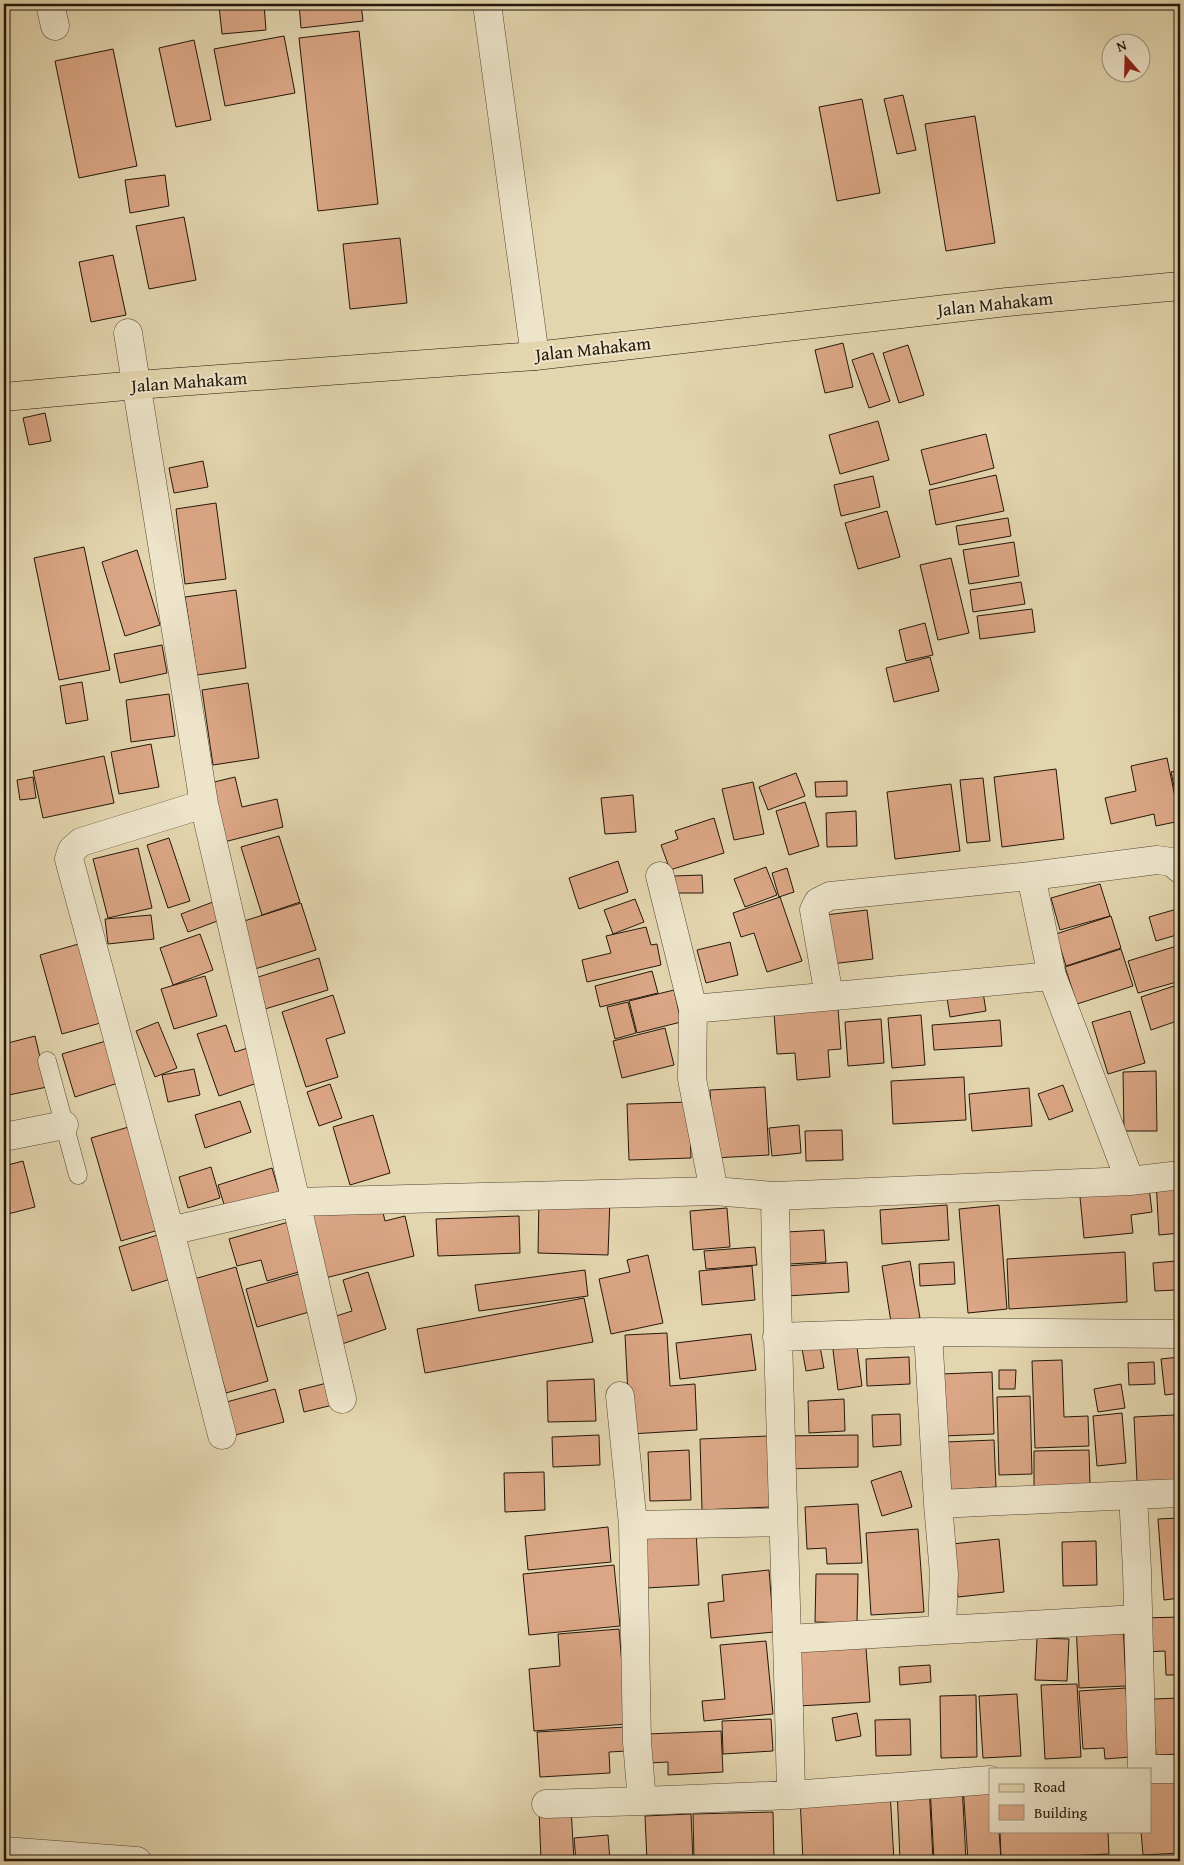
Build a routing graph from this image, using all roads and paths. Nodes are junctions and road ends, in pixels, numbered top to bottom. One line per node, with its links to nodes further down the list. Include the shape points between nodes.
1 (487, 4): 4 (street)
2 (1180, 286): 4 (main road, Jalan Mahakam, via 1007,302)
3 (128, 333): 5 (street)
4 (535, 356): 5 (main road, Jalan Mahakam)
5 (137, 385): 6 (main road, Jalan Mahakam); 7 (street)
6 (4, 398)
7 (204, 804): 22 (street); 23 (street, via 81,842 72,850 69,859)
8 (1180, 869): 10 (street, via 1172,862 1157,860)
9 (660, 876): 13 (street)
10 (1031, 876): 11 (street); 12 (street, via 830,896 818,902 814,910)
11 (1052, 976): 12 (street); 19 (street)
12 (830, 996): 13 (street)
13 (693, 1009): 20 (street, via 692,1078)
14 (48, 1061): 15 (lane)
15 (64, 1125): 16 (street); 18 (lane)
16 (4, 1137)
17 (1180, 1174): 19 (street)
18 (78, 1175)
19 (1130, 1180): 21 (street)
20 (714, 1192): 21 (street); 22 (street)
21 (775, 1196): 26 (street)
22 (296, 1202): 23 (street); 28 (street)
23 (170, 1232): 29 (street)
24 (928, 1332): 25 (street); 26 (street); 32 (street)
25 (1180, 1334)
26 (777, 1337): 33 (street)
27 (620, 1396): 34 (street)
28 (342, 1399)
29 (222, 1435)
30 (1180, 1492): 31 (street)
31 (1133, 1495): 32 (street); 35 (street)
32 (938, 1504): 36 (street, via 944,1574)
33 (782, 1522): 34 (street); 37 (street)
34 (633, 1525): 43 (street, via 637,1742)
35 (1138, 1618): 36 (street); 38 (street)
36 (942, 1630): 37 (street)
37 (788, 1639): 42 (street)
38 (1142, 1768)
39 (1152, 1769): 40 (street)
40 (1180, 1769)
41 (989, 1780): 42 (street)
42 (791, 1795): 43 (street)
43 (642, 1801): 44 (street)
44 (546, 1804)
45 (4, 1851): 46 (street)
46 (137, 1861)

